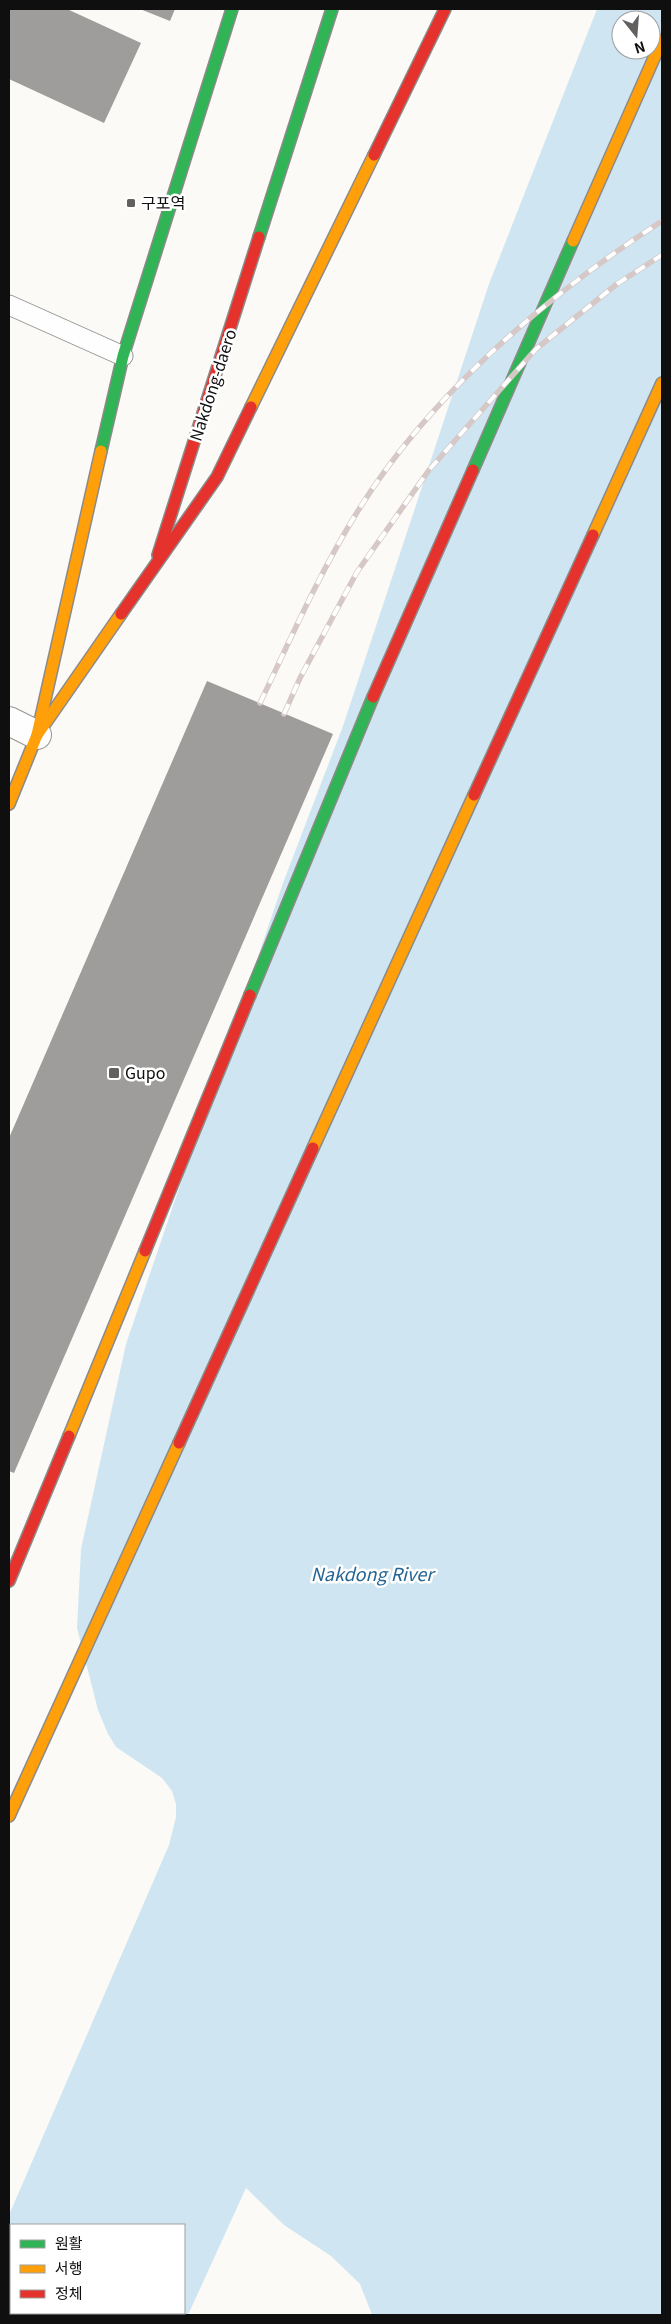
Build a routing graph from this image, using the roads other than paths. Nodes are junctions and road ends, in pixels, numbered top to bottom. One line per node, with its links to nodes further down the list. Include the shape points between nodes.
1 (232, 9): 6 (main road, Nakdong-daero)
2 (332, 9): 9 (main road, Nakdong-daero, via 160,551)
3 (445, 9): 9 (main road, via 217,477)
4 (662, 40): 11 (main road, via 379,682)
5 (9, 305): 6 (lane)
6 (123, 356): 9 (main road, Nakdong-daero)
7 (662, 383): 12 (main road)
8 (9, 721): 9 (street)
9 (38, 735): 10 (main road, Nakdong-daero)
10 (9, 804)
11 (9, 1581)
12 (9, 1816)

